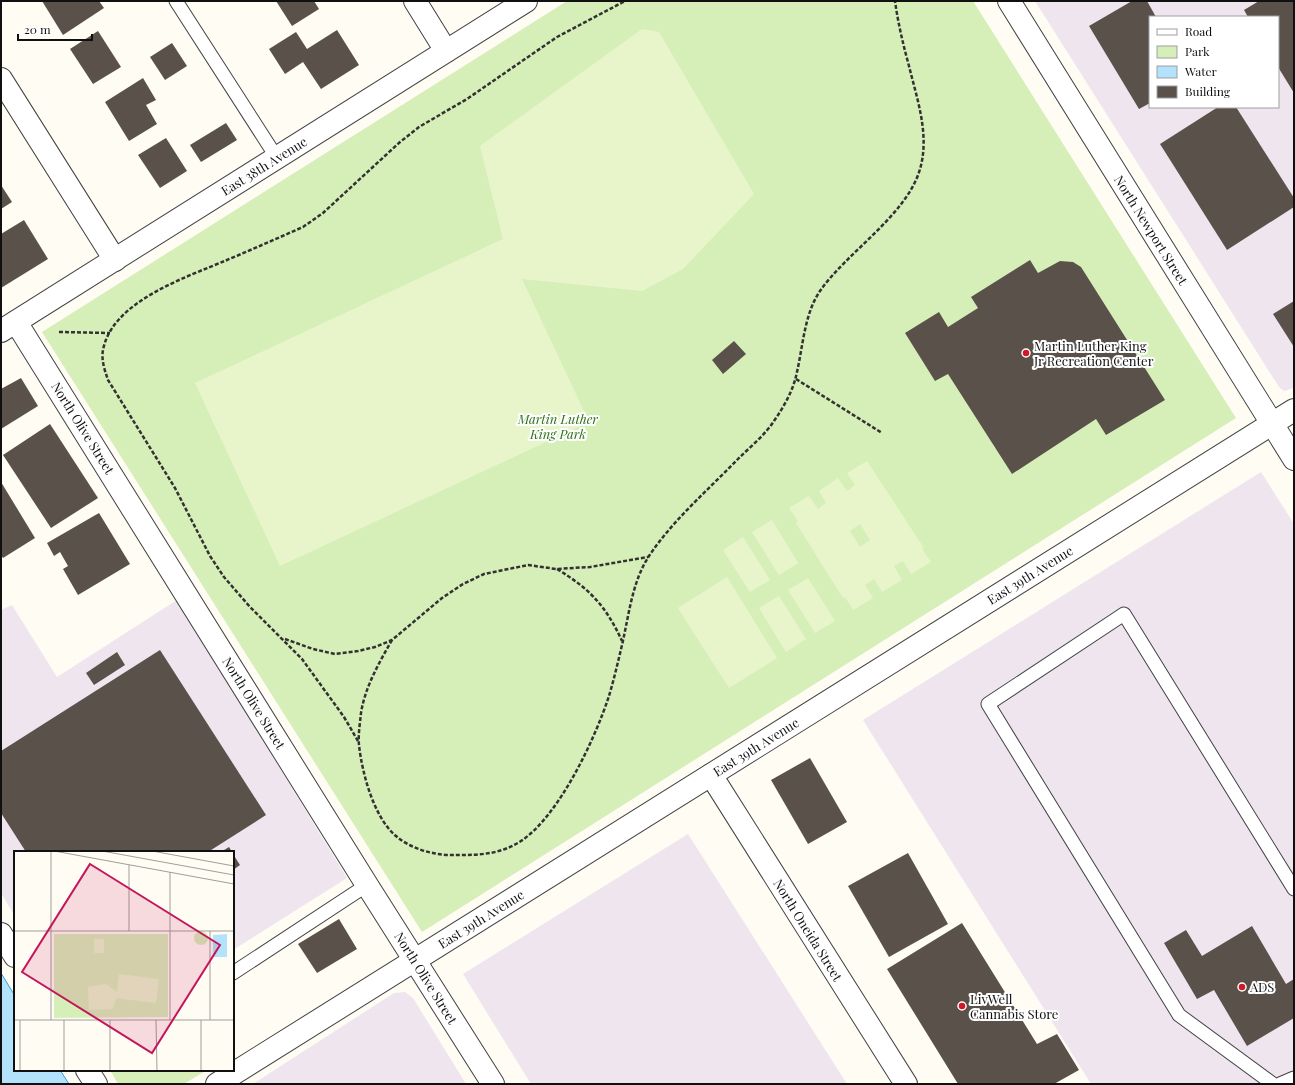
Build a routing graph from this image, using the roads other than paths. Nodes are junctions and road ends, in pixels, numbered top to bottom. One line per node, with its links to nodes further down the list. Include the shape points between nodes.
1 (176, 1): 7 (lane)
2 (415, 1): 5 (street)
3 (526, 1): 5 (street, East 38th Avenue)
4 (1009, 1): 11 (street, North Newport Street)
5 (446, 51): 7 (street, East 38th Avenue)
6 (1, 79): 8 (street)
7 (277, 158): 8 (street, East 38th Avenue)
8 (115, 260): 9 (street, East 38th Avenue)
9 (9, 327): 14 (street, North Olive Street)
10 (1294, 410): 11 (street, East 39th Avenue)
11 (1272, 424): 12 (street, North Newport Street); 13 (street, East 39th Avenue)
12 (1294, 459)
13 (711, 775): 18 (street, East 39th Avenue); 25 (street, North Oneida Street)
14 (367, 885): 18 (street, North Olive Street); 19 (lane)
15 (1294, 889): 26 (lane, via 1124,614 988,704 1179,1015)
16 (1, 934): 17 (street)
17 (14, 954)
18 (415, 960): 23 (street, East 39th Avenue); 24 (street, North Olive Street)
19 (234, 972)
20 (88, 1071): 22 (street)
21 (1294, 1078): 27 (lane)
22 (96, 1084)
23 (217, 1084)
24 (493, 1084)
25 (906, 1084)
26 (1273, 1084)
27 (1280, 1084)

